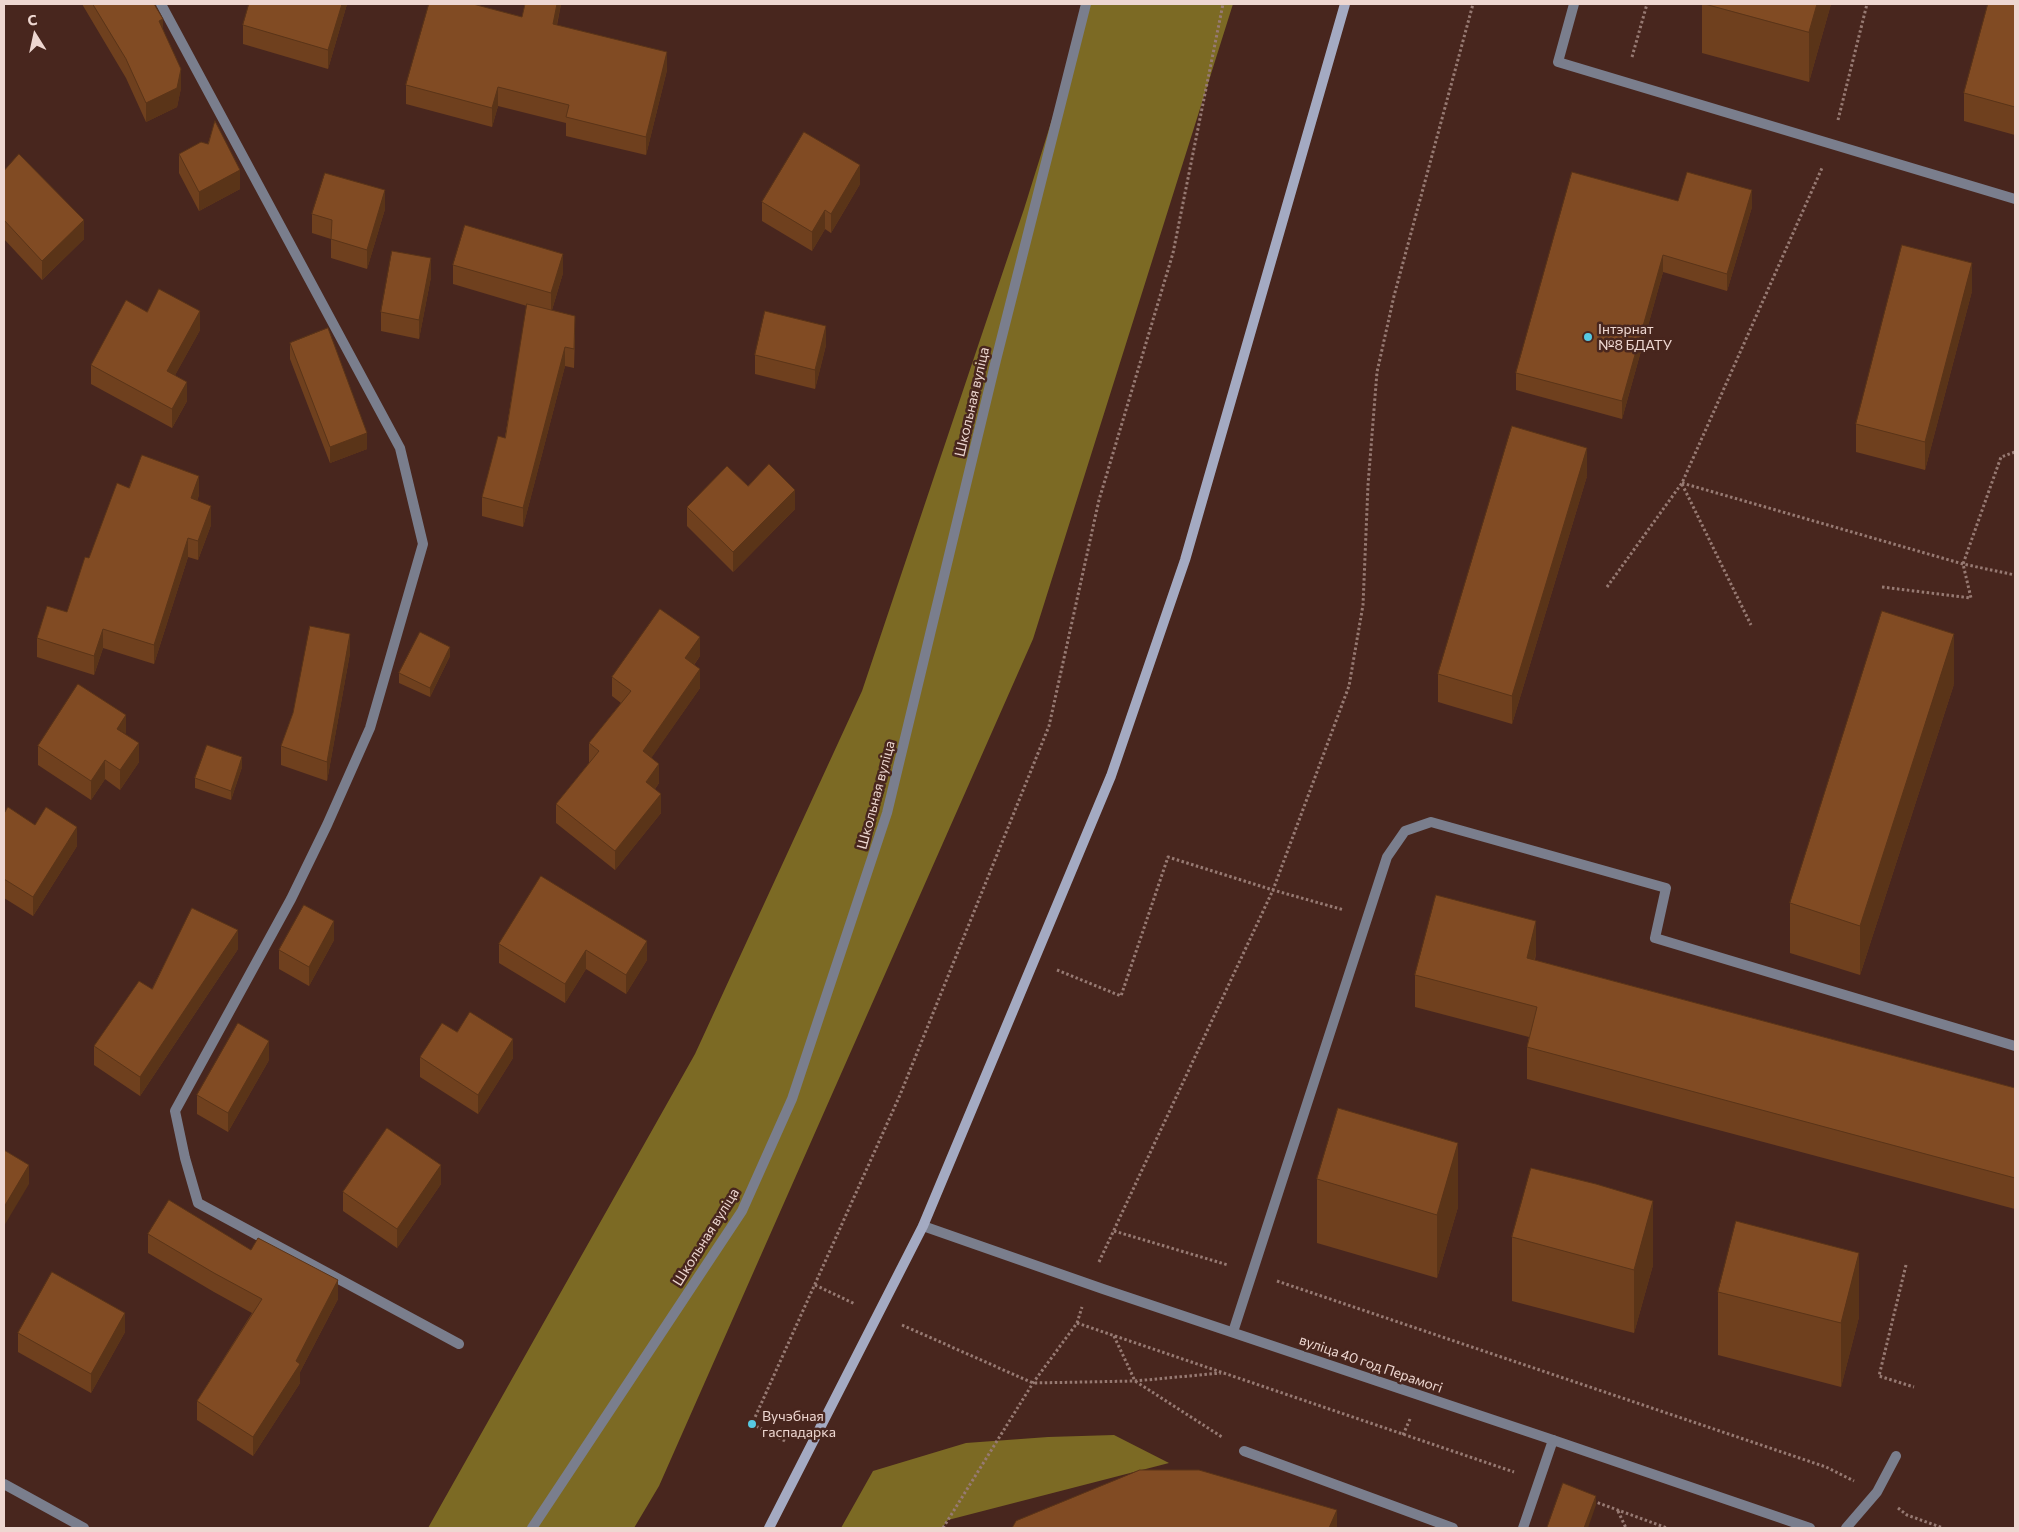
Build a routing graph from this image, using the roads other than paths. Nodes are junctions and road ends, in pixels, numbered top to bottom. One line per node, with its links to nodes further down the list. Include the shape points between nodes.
1 (161, 4): 9 (street, via 400,448 423,544 370,728 291,899 175,1110 183,1149 198,1202)
2 (1086, 4): 15 (street, Школьная вуліца, via 996,360 888,813 792,1099 742,1211)
3 (1345, 4): 7 (main road, via 1185,560 1111,776)
4 (1574, 4): 5 (street, via 1558,62)
5 (2015, 199)
6 (2015, 1046): 8 (street, via 1655,938 1666,888 1431,822 1405,831 1387,857)
7 (923, 1226): 8 (street, вуліца 40 год Перамогі); 16 (main road)
8 (1233, 1332): 10 (street, вуліца 40 год Перамогі)
9 (459, 1344)
10 (1553, 1440): 18 (street); 19 (street, вуліца 40 год Перамогі)
11 (1244, 1452): 17 (street)
12 (1896, 1456): 20 (street, via 1877,1492)
13 (4, 1484): 14 (street)
14 (84, 1528)
15 (532, 1528)
16 (769, 1528)
17 (1453, 1528)
18 (1523, 1528)
19 (1810, 1528)
20 (1846, 1528)

